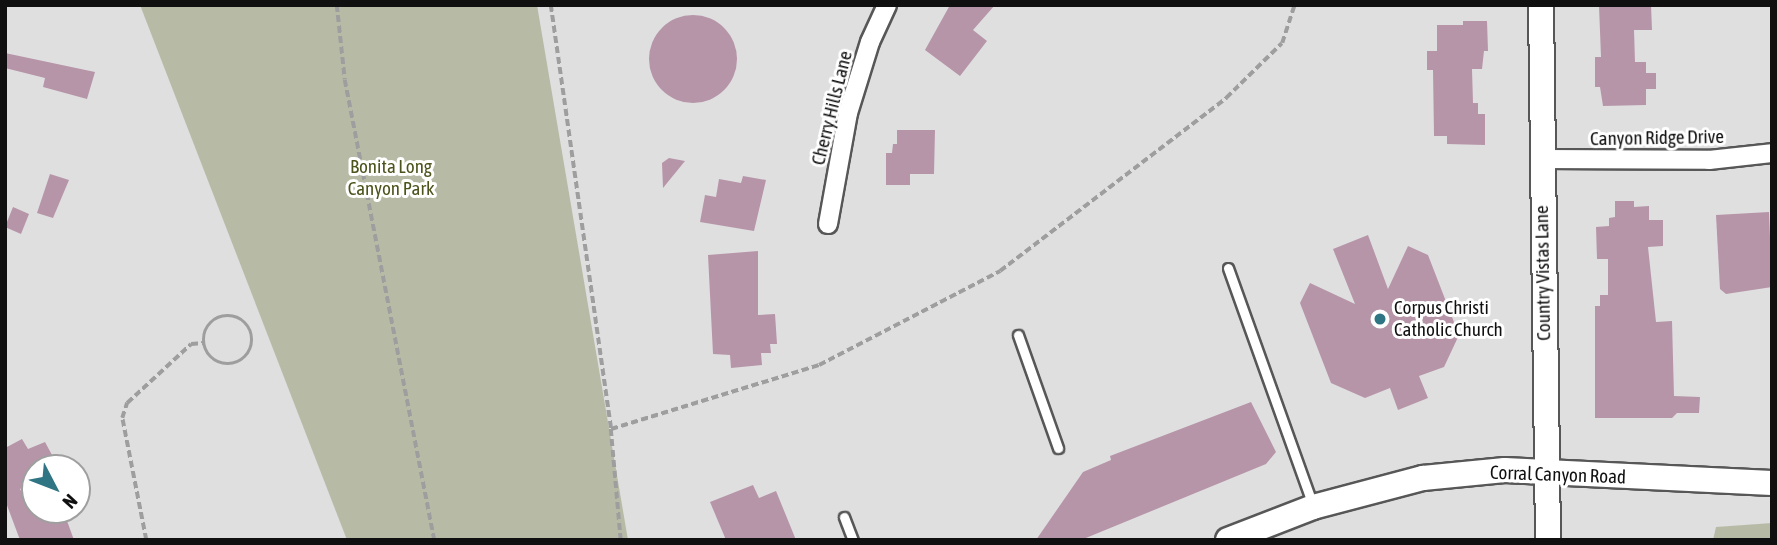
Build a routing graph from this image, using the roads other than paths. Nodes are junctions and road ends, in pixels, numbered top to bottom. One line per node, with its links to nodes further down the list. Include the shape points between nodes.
1 (887, 5): 5 (street, Cherry Hills Lane, via 870,41 848,113)
2 (1541, 5): 4 (main road, Country Vistas Lane)
3 (1772, 153): 4 (street, Canyon Ridge Drive, via 1709,160)
4 (1542, 159): 9 (main road, Country Vistas Lane)
5 (828, 224)
6 (1228, 268): 11 (lane)
7 (1017, 335): 8 (lane)
8 (1058, 448)
9 (1545, 472): 10 (main road, Corral Canyon Road); 11 (main road, Corral Canyon Road, via 1505,470 1423,478); 15 (main road, Country Vistas Lane)
10 (1772, 482)
11 (1313, 507): 14 (main road, Corral Canyon Road)
12 (844, 517): 13 (lane)
13 (853, 540)
14 (1228, 540)
15 (1548, 540)

